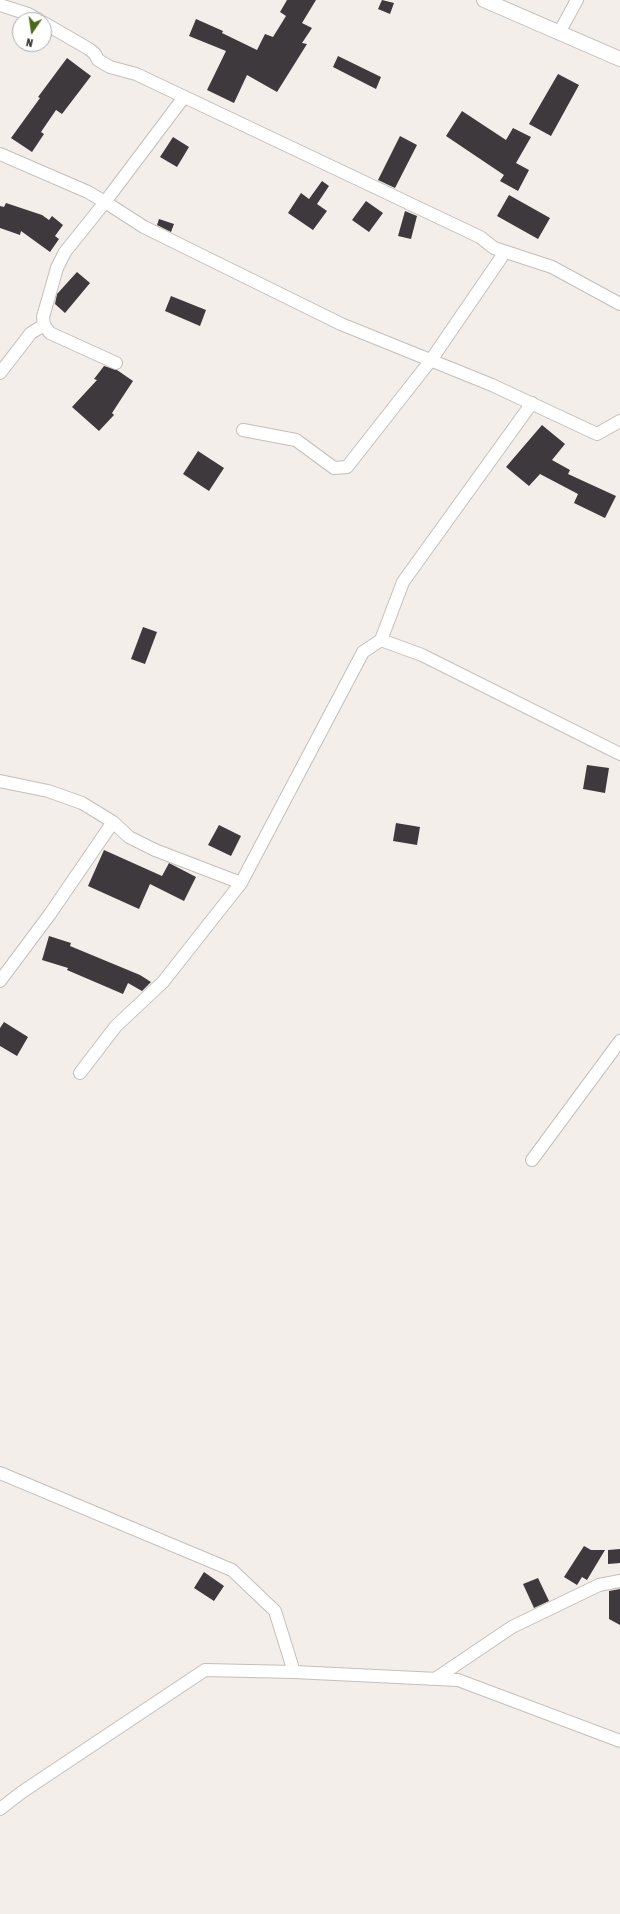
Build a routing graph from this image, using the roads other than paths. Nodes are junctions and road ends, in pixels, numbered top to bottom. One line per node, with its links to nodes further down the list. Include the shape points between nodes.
1 (484, 0): 6 (street)
2 (577, 0): 6 (street)
3 (0, 5): 4 (street)
4 (22, 12)
5 (52, 28): 8 (street, via 90,49 98,60 110,67 136,74)
6 (559, 33): 7 (street)
7 (620, 59)
8 (184, 97): 10 (street); 11 (street, via 287,148 480,237 494,248)
9 (0, 154): 10 (street)
10 (104, 202): 13 (street, via 65,252 57,268); 14 (street, via 144,227 287,298 341,324)
11 (505, 252): 12 (street, via 552,267); 14 (street)
12 (620, 304)
13 (44, 325): 15 (street, via 50,333); 16 (street, via 31,333)
14 (432, 360): 17 (street); 19 (street, via 347,467 334,468 296,440)
15 (116, 363)
16 (0, 373)
17 (532, 403): 18 (street, via 597,434); 20 (street, via 403,582)
18 (620, 422)
19 (244, 430)
20 (381, 640): 21 (street, via 422,655); 24 (street, via 363,652)
21 (620, 754)
22 (0, 781): 23 (street, via 48,791 82,802)
23 (113, 822): 24 (street, via 129,837 155,850); 25 (street)
24 (241, 883): 27 (street, via 163,982 116,1026)
25 (0, 981)
26 (620, 1041): 28 (street)
27 (80, 1073)
28 (532, 1160)
29 (0, 1473): 31 (street, via 232,1570 275,1611)
30 (620, 1581): 32 (street, via 599,1585 512,1627)
31 (294, 1672): 32 (street); 34 (street, via 206,1670)
32 (435, 1679): 33 (street, via 458,1680)
33 (620, 1741)
34 (0, 1809)

